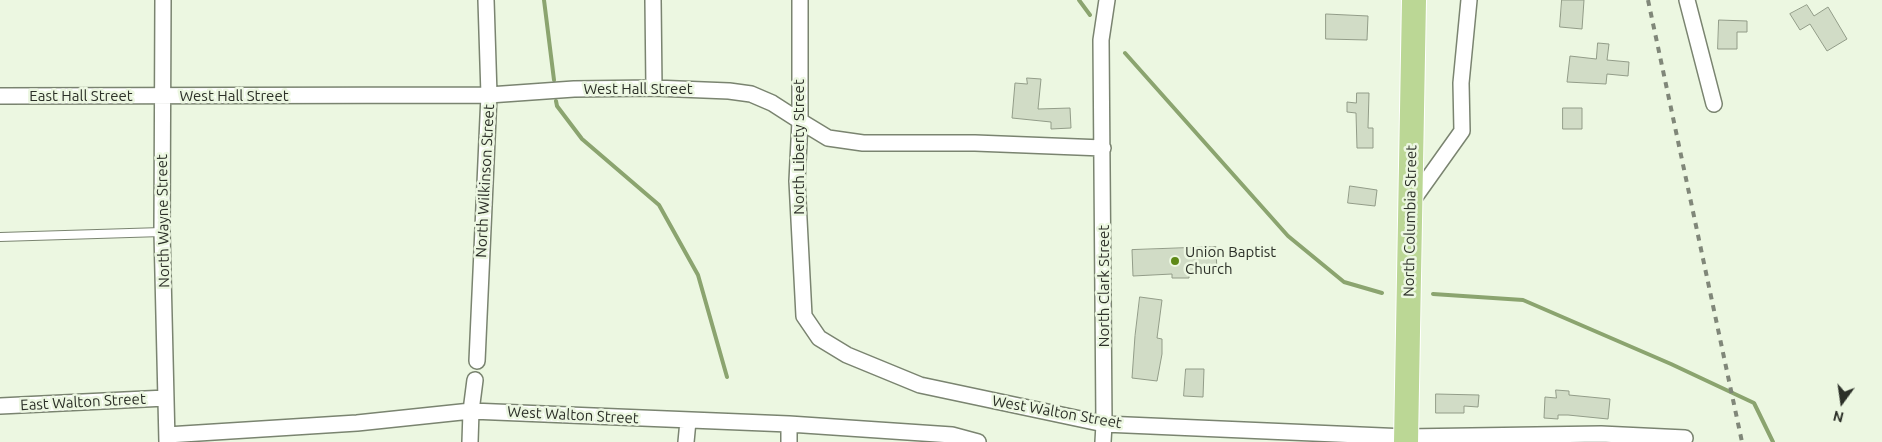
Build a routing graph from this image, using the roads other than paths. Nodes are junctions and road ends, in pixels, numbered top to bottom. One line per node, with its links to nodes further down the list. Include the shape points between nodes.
1 (163, 0): 12 (street, North Wayne Street)
2 (486, 0): 10 (street, North Wilkinson Street)
3 (653, 0): 9 (street)
4 (800, 0): 14 (street, North Liberty Street)
5 (1107, 0): 15 (street, North Clark Street, via 1101,40)
6 (1414, 0): 16 (main road, North Columbia Street)
7 (1469, 0): 16 (street, via 1461,83 1462,131)
8 (1688, 0): 13 (street)
9 (654, 88): 10 (street, West Hall Street); 14 (street, West Hall Street, via 751,94 772,103)
10 (489, 95): 12 (street, West Hall Street); 20 (street, North Wilkinson Street)
11 (0, 96): 12 (street, East Hall Street)
12 (162, 96): 17 (street, North Wayne Street)
13 (1714, 104)
14 (800, 122): 15 (street, West Hall Street, via 828,138 863,142); 19 (street, North Liberty Street, via 797,181)
15 (1103, 148): 27 (street, North Clark Street)
16 (1410, 205): 31 (main road, North Columbia Street)
17 (162, 232): 18 (lane); 22 (street, North Wayne Street)
18 (0, 237)
19 (802, 294): 27 (street, West Walton Street, via 804,316 819,338 847,355 920,385)
20 (477, 361)
21 (476, 380): 24 (street)
22 (166, 398): 23 (street, East Walton Street); 28 (street, North Wayne Street)
23 (0, 406)
24 (471, 410): 25 (street, West Walton Street); 28 (street, West Walton Street); 32 (street)
25 (688, 421): 26 (street, West Walton Street); 33 (street)
26 (789, 424): 34 (street); 35 (street, West Walton Street, via 952,435)
27 (1104, 424): 31 (street, West Walton Street); 36 (street, North Clark Street)
28 (167, 438)
29 (1601, 438): 30 (street, West Walton Street); 31 (street, West Walton Street)
30 (1685, 438)
31 (1406, 440)
32 (470, 442)
33 (686, 442)
34 (789, 442)
35 (978, 442)
36 (1103, 442)

